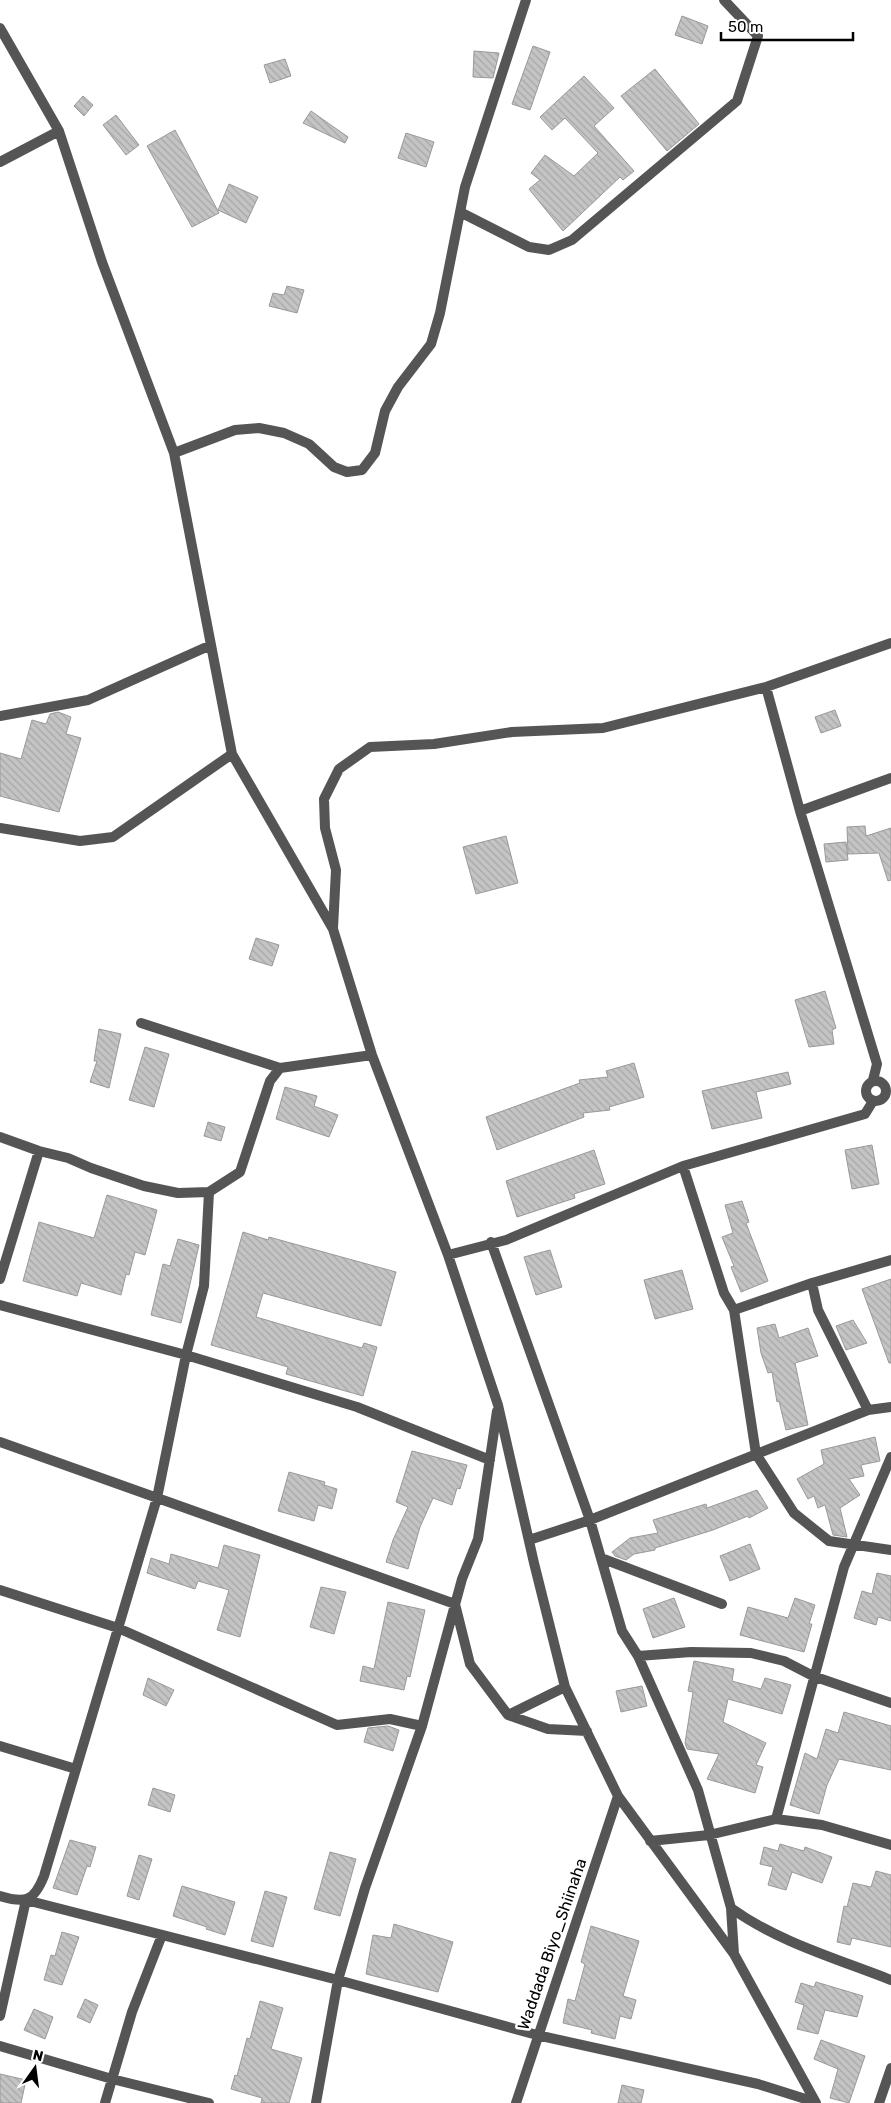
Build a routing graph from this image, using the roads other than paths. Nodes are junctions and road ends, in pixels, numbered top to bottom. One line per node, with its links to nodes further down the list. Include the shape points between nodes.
1 (526, 0): 6 (street, via 465,187)
2 (724, 0): 6 (street, via 758,36 737,101 572,240 549,250 529,247)
3 (0, 28): 4 (street)
4 (59, 131): 5 (street); 7 (street, via 102,262)
5 (0, 162)
6 (460, 212): 7 (street, via 431,344 385,411 375,453 362,470 347,472 334,467 309,444 284,433 260,428 235,430)
7 (174, 453): 9 (street)
8 (891, 643): 10 (street)
9 (211, 645): 11 (street, via 88,700); 12 (street)
10 (766, 687): 14 (street); 16 (street, via 603,728 512,732 434,744 370,747 339,769 324,799 325,828 336,870)
11 (0, 716)
12 (232, 754): 15 (street, via 113,837 80,841); 16 (street)
13 (891, 778): 14 (street)
14 (800, 811): 20 (street, via 877,1064)
15 (0, 828)
16 (333, 929): 18 (street)
17 (142, 1023): 19 (street)
18 (372, 1055): 19 (street); 27 (street)
19 (280, 1068): 25 (street, via 270,1081 240,1172)
20 (873, 1080): 21 (street, via 865,1091); 21 (street, via 882,1082 886,1091 882,1099)
21 (873, 1101): 24 (street, via 865,1114)
22 (0, 1137): 23 (street)
23 (39, 1151): 25 (street, via 68,1158 144,1186 178,1193); 29 (street)
24 (683, 1166): 26 (street, via 506,1240); 32 (street, via 724,1293)
25 (209, 1192): 33 (street, via 204,1286)
26 (491, 1242): 27 (street); 42 (street)
27 (448, 1255): 34 (street)
28 (891, 1260): 30 (street)
29 (0, 1279)
30 (812, 1283): 32 (street); 36 (street, via 818,1310)
31 (0, 1305): 33 (street)
32 (734, 1310): 38 (street)
33 (186, 1355): 40 (street, via 357,1407); 41 (street)
34 (498, 1405): 40 (street); 43 (street)
35 (891, 1407): 36 (street)
36 (868, 1410): 38 (street)
37 (0, 1442): 41 (street)
38 (756, 1454): 42 (street); 44 (street, via 794,1513 829,1541)
39 (891, 1457): 44 (street)
40 (490, 1460): 48 (street, via 478,1538)
41 (157, 1498): 48 (street); 50 (street)
42 (590, 1520): 43 (street); 46 (street)
43 (529, 1540): 53 (street)
44 (854, 1544): 45 (street); 52 (street, via 844,1567)
45 (891, 1550)
46 (601, 1558): 49 (street); 51 (street, via 622,1632)
47 (0, 1590): 50 (street)
48 (455, 1604): 55 (street, via 470,1664); 56 (street)
49 (722, 1604)
50 (118, 1628): 56 (street, via 337,1725 390,1719); 59 (street)
51 (638, 1656): 52 (street, via 691,1652 751,1653 784,1661); 62 (street, via 698,1790 708,1818)
52 (814, 1676): 54 (street); 61 (street)
53 (565, 1687): 55 (street); 57 (street)
54 (891, 1703)
55 (508, 1715): 57 (street, via 548,1729)
56 (422, 1726): 70 (street, via 365,1888)
57 (588, 1731): 60 (street)
58 (0, 1746): 59 (street)
59 (76, 1769): 66 (street, via 44,1876 37,1893)
60 (618, 1796): 63 (street); 73 (street, Waddada Biyo_Shiinaha)
61 (776, 1819): 62 (street); 64 (street, via 822,1825)
62 (709, 1836): 63 (street); 67 (street)
63 (650, 1841): 69 (street)
64 (891, 1845)
65 (0, 1896): 66 (street)
66 (26, 1900): 68 (street); 72 (street)
67 (731, 1908): 69 (street); 71 (street, via 750,1922 780,1936)
68 (162, 1935): 70 (street); 76 (street, via 132,2012)
69 (734, 1954): 77 (street)
70 (338, 1980): 73 (street); 80 (street)
71 (891, 1980)
72 (0, 2016)
73 (537, 2036): 77 (street, via 758,2084); 81 (street, Waddada Biyo_Shiinaha)
74 (0, 2046): 76 (street)
75 (891, 2068): 82 (street)
76 (112, 2079): 78 (street); 79 (street)
77 (816, 2102)
78 (104, 2103)
79 (209, 2103)
80 (316, 2103)
81 (516, 2103)
82 (880, 2103)

